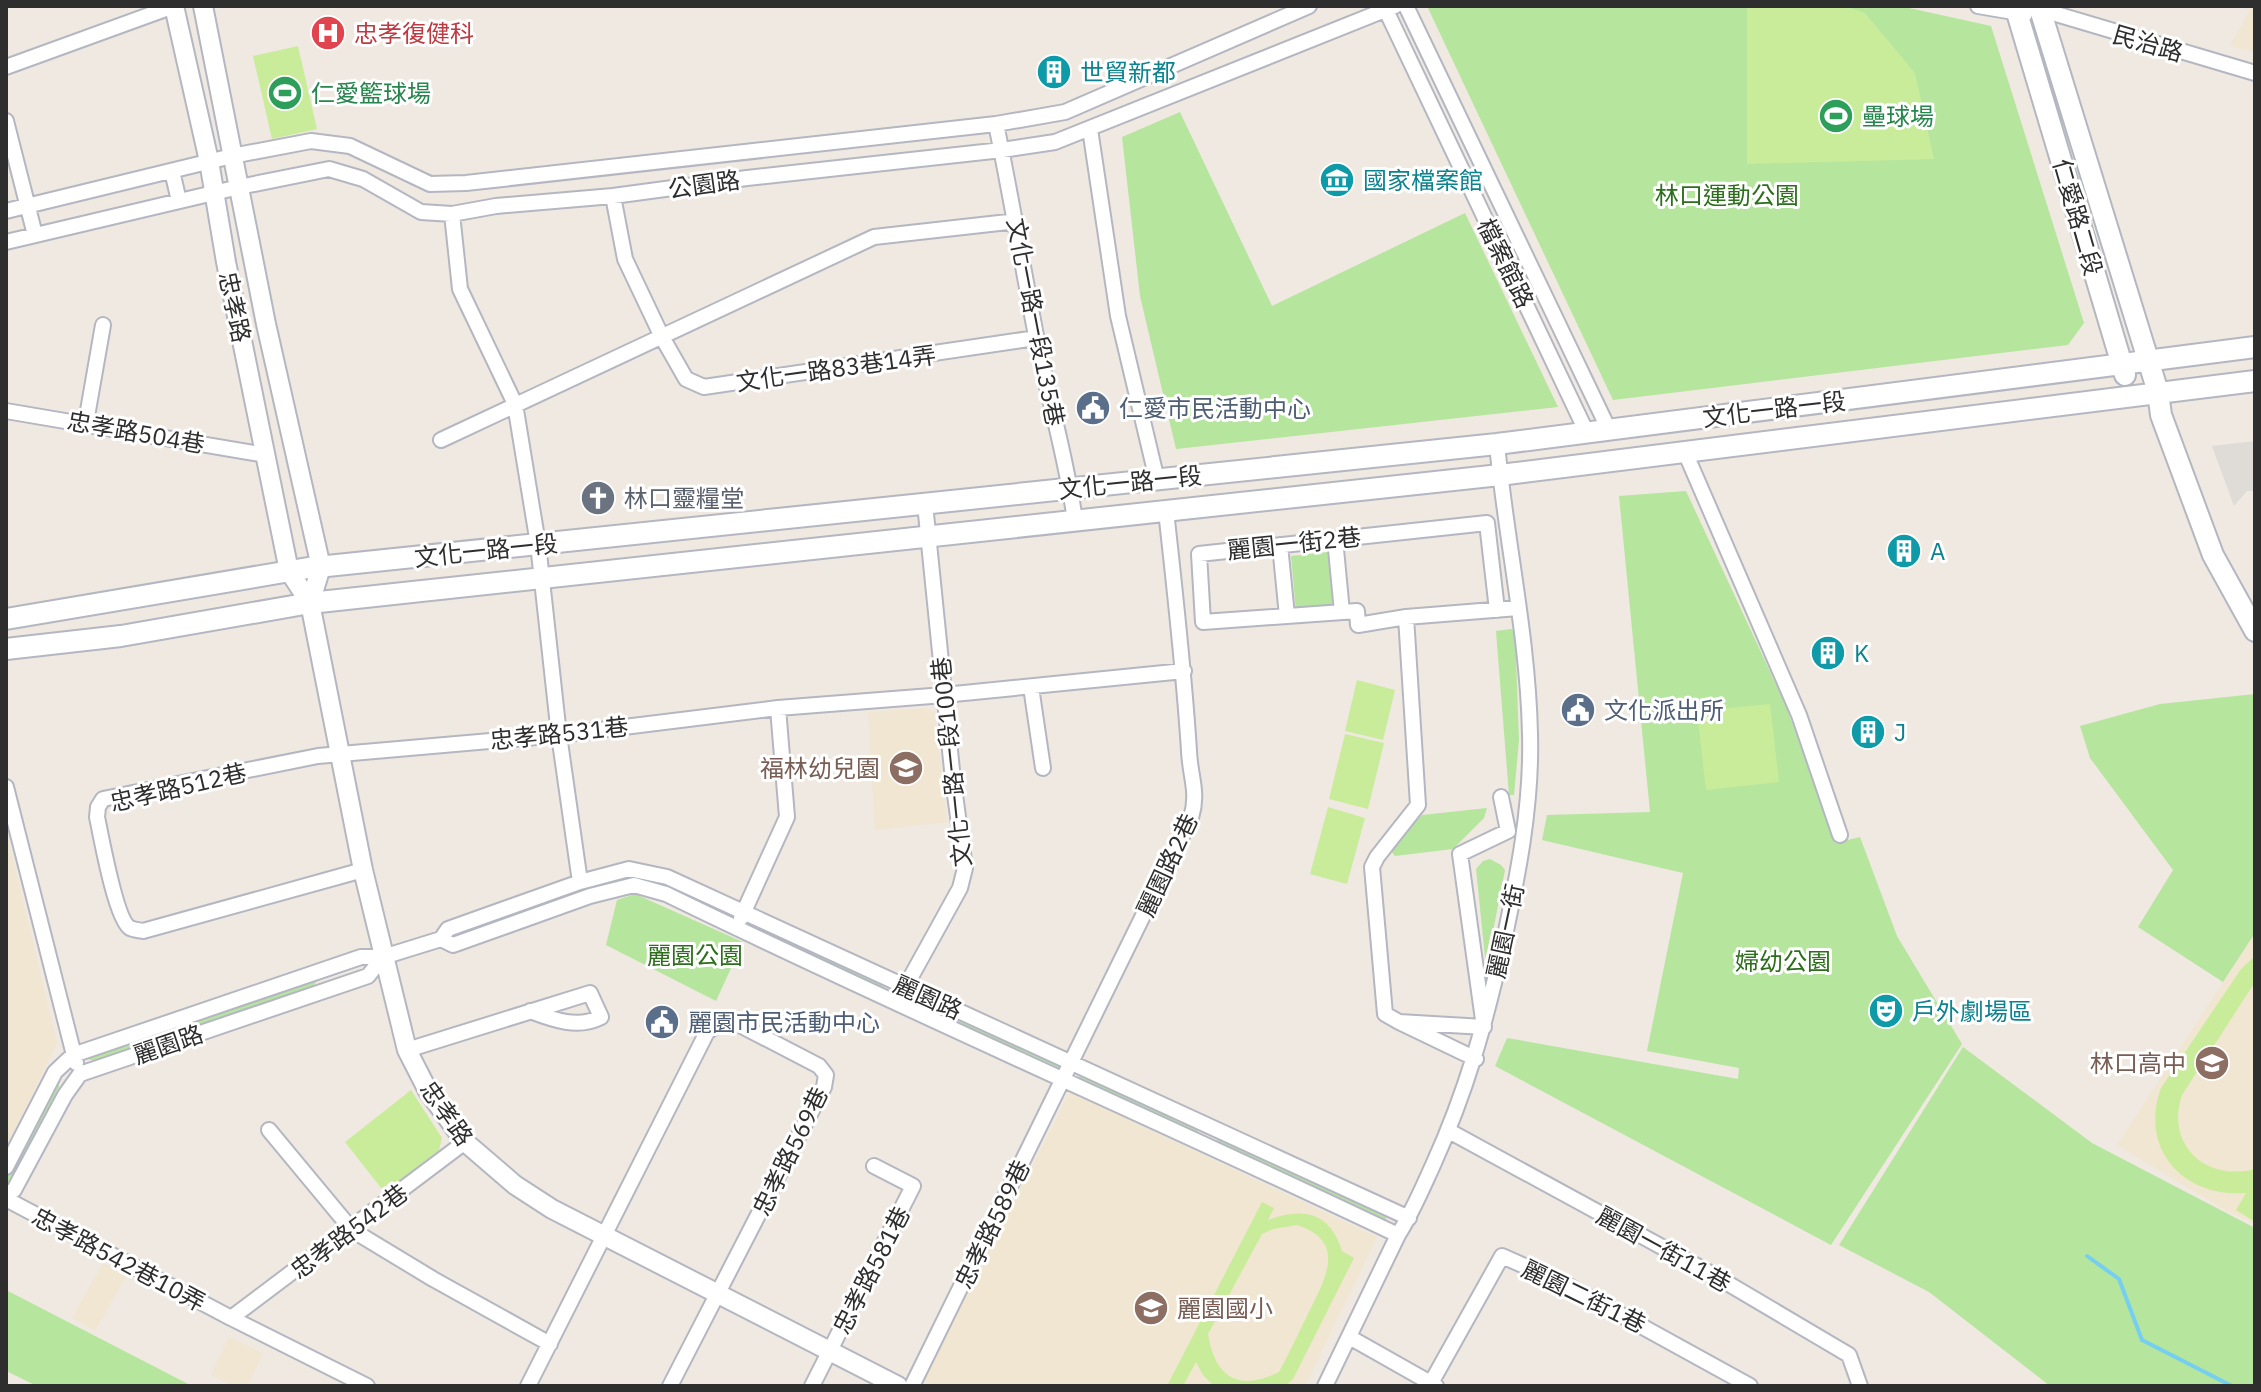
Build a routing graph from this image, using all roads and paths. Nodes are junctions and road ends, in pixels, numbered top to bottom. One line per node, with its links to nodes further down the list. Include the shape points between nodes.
1 (174, 6): 8 (street); 19 (street, 忠孝路)
2 (203, 6): 18 (street, 忠孝路)
3 (1309, 6): 10 (street, 公園路)
4 (1406, 6): 48 (street, 檔案館路)
5 (1978, 6): 7 (street)
6 (1388, 7): 13 (street, 公園路); 49 (street, 檔案館路)
7 (2029, 9): 9 (street, 民治路); 39 (main road, 仁愛路二段); 40 (main road, 仁愛路二段)
8 (6, 67)
9 (2255, 73)
10 (1065, 112): 12 (street, 公園路); 14 (street)
11 (6, 121): 28 (street)
12 (996, 124): 16 (street, 文化一路一段135巷); 17 (street, 公園路)
13 (1090, 129): 14 (street, 公園路); 55 (street, via 1118,316)
14 (1070, 138): 16 (street, 公園路)
15 (325, 143): 18 (street, 公園路); 20 (street); 23 (street, 公園路, via 350,146 430,184)
16 (1002, 150): 22 (street, 公園路); 32 (street, 文化一路一段135巷)
17 (732, 154): 22 (street); 23 (street, 公園路)
18 (232, 156): 19 (street, 公園路); 24 (street, 忠孝路)
19 (209, 161): 21 (street, 公園路); 25 (street, 忠孝路)
20 (329, 169): 24 (street, 公園路); 31 (street, 公園路, via 363,179 421,212)
21 (172, 171): 27 (street); 28 (street, 公園路)
22 (737, 179): 26 (street, 公園路)
23 (470, 183): 29 (street)
24 (239, 187): 25 (street, 公園路); 64 (street, 忠孝路)
25 (215, 193): 27 (street, 公園路); 53 (street, 忠孝路)
26 (613, 196): 29 (street, 公園路); 36 (street, 文化一路83巷14弄, via 625,259)
27 (179, 201): 33 (street, 公園路)
28 (28, 206): 30 (street, 公園路); 33 (street)
29 (473, 210): 31 (street, 公園路)
30 (6, 211)
31 (452, 214): 44 (street, via 460,289)
32 (1017, 221): 36 (street, via 874,237); 37 (street, 文化一路一段135巷)
33 (35, 235): 34 (street, 公園路)
34 (6, 242)
35 (103, 325): 47 (street)
36 (662, 337): 37 (street, 文化一路83巷14弄, via 686,379 704,387); 44 (street)
37 (1036, 338): 56 (street, 文化一路一段135巷)
38 (2255, 347): 39 (main road, 文化一路一段)
39 (2149, 362): 40 (main road, 文化一路一段); 42 (main road, 仁愛路二段)
40 (2121, 366): 43 (main road, 仁愛路二段); 48 (main road, 文化一路一段)
41 (2255, 381): 42 (main road, 文化一路一段)
42 (2158, 392): 43 (main road, 文化一路一段); 46 (main road, 仁愛路二段)
43 (2133, 395): 46 (main road); 52 (main road, 文化一路一段)
44 (515, 404): 50 (street); 62 (street)
45 (6, 411): 47 (street, 忠孝路504巷)
46 (2161, 415): 74 (main road, 仁愛路二段, via 2213,555)
47 (86, 422): 53 (street, 忠孝路504巷)
48 (1609, 430): 49 (main road, 文化一路一段)
49 (1587, 433): 51 (main road, 文化一路一段)
50 (441, 440)
51 (1497, 444): 54 (street, 麗園一街); 55 (main road, 文化一路一段)
52 (1685, 452): 54 (main road, 文化一路一段); 85 (street, via 1799,715)
53 (266, 455): 65 (street, 忠孝路)
54 (1500, 475): 58 (main road, 文化一路一段); 68 (street, 麗園一街)
55 (1157, 480): 56 (main road, 文化一路一段)
56 (1071, 488): 57 (main road, 文化一路一段); 59 (street, 文化一路一段135巷)
57 (925, 504): 60 (street, 文化一路一段100巷); 62 (main road, 文化一路一段)
58 (1166, 511): 59 (main road, 文化一路一段); 76 (street, 麗園路2巷)
59 (1075, 521): 60 (main road, 文化一路一段)
60 (927, 537): 66 (main road, 文化一路一段); 78 (street, 文化一路一段100巷)
61 (1335, 539): 63 (street, 麗園一街2巷); 69 (street, 麗園一街2巷, via 1487,523); 70 (street)
62 (538, 544): 64 (main road, 文化一路一段); 66 (street)
63 (1280, 545): 71 (street); 71 (street, 麗園一街2巷, via 1199,554 1203,622)
64 (321, 567): 65 (main road, 文化一路一段); 67 (street, 忠孝路)
65 (289, 571): 67 (street, 忠孝路); 73 (main road, 文化一路一段)
66 (540, 578): 67 (main road, 文化一路一段); 80 (street)
67 (310, 603): 75 (main road, 文化一路一段, via 121,636); 81 (street, 忠孝路)
68 (1518, 608): 69 (street, 麗園一街2巷); 96 (street, 麗園一街, via 1530,735 1526,829)
69 (1497, 610): 72 (street, 麗園一街2巷)
70 (1342, 612): 71 (street, 麗園一街2巷); 72 (street, 麗園一街2巷, via 1357,611 1358,625)
71 (1287, 616)
72 (1406, 617): 95 (street, via 1418,805 1372,867 1385,1014)
73 (6, 619)
74 (2255, 631)
75 (6, 649)
76 (1184, 671): 77 (street, 忠孝路531巷); 100 (street, 麗園路2巷, via 1196,801)
77 (1031, 687): 78 (street, 忠孝路531巷); 82 (street)
78 (944, 695): 79 (street, 忠孝路531巷); 92 (street, 文化一路一段100巷, via 965,868 960,888)
79 (778, 708): 80 (street, 忠孝路531巷); 88 (street, via 787,817)
80 (559, 735): 81 (street, 忠孝路531巷); 87 (street)
81 (339, 755): 86 (street, 忠孝路); 86 (street, 忠孝路512巷, via 103,799 97,817 123,920 143,931)
82 (1043, 768)
83 (6, 787): 98 (street)
84 (1501, 797): 96 (street, via 1508,831 1460,854)
85 (1840, 835)
86 (363, 870): 91 (street, 忠孝路)
87 (580, 882): 88 (street, 麗園路, via 629,869 651,871); 90 (street, 麗園路, via 448,929)
88 (744, 912): 89 (street); 92 (street, 麗園路)
89 (736, 928): 90 (street, 麗園路, via 666,894 634,885 453,945); 93 (street, 麗園路)
90 (441, 939): 91 (street, 麗園路)
91 (383, 957): 97 (street, 忠孝路); 98 (street, 麗園路, via 361,957); 101 (street, 麗園路, via 368,976)
92 (905, 987): 93 (street, 文化一路一段100巷); 100 (street, 麗園路)
93 (897, 1004): 102 (street, 麗園路)
94 (530, 1011): 97 (street)
95 (1399, 1022): 96 (street); 99 (street)
96 (1484, 1027): 99 (street, 麗園一街)
97 (407, 1050): 105 (street, 忠孝路, via 428,1091)
98 (73, 1055): 101 (street); 107 (street, via 55,1072)
99 (1476, 1059): 104 (street, 麗園一街)
100 (1071, 1062): 102 (street, 忠孝路589巷); 109 (street, 麗園路)
101 (80, 1074): 108 (street)
102 (1063, 1080): 112 (street, 麗園路); 124 (street, 忠孝路589巷)
103 (269, 1130): 110 (street)
104 (1449, 1131): 109 (street, 麗園一街); 127 (street, 麗園一街11巷, via 1849,1355)
105 (465, 1142): 110 (street, 忠孝路542巷); 111 (street, 忠孝路, via 515,1185)
106 (874, 1166): 117 (street, 忠孝路581巷, via 913,1186)
107 (6, 1167)
108 (6, 1197): 114 (street, 忠孝路542巷10弄)
109 (1409, 1218): 112 (street, 麗園一街)
110 (352, 1230): 114 (street, 忠孝路542巷); 116 (street)
111 (606, 1235): 113 (street, 忠孝路); 113 (street, 忠孝路569巷, via 707,1032 722,1022 736,1023 819,1066 826,1075 824,1087); 116 (street, 忠孝路569巷)
112 (1398, 1235): 115 (street, 麗園一街)
113 (719, 1294): 117 (street, 忠孝路); 121 (street, 忠孝路569巷)
114 (231, 1318): 119 (street, 忠孝路542巷10弄)
115 (1351, 1338): 118 (street); 125 (street, 麗園一街)
116 (550, 1344): 120 (street, 忠孝路569巷)
117 (831, 1351): 122 (street); 123 (street, 忠孝路)
118 (1434, 1384): 126 (street, 麗園二街1巷, via 1502,1256 1563,1283)
119 (367, 1386)
120 (528, 1386)
121 (670, 1386)
122 (812, 1386)
123 (898, 1386)
124 (912, 1386)
125 (1325, 1386)
126 (1750, 1386)
127 (1860, 1386)

